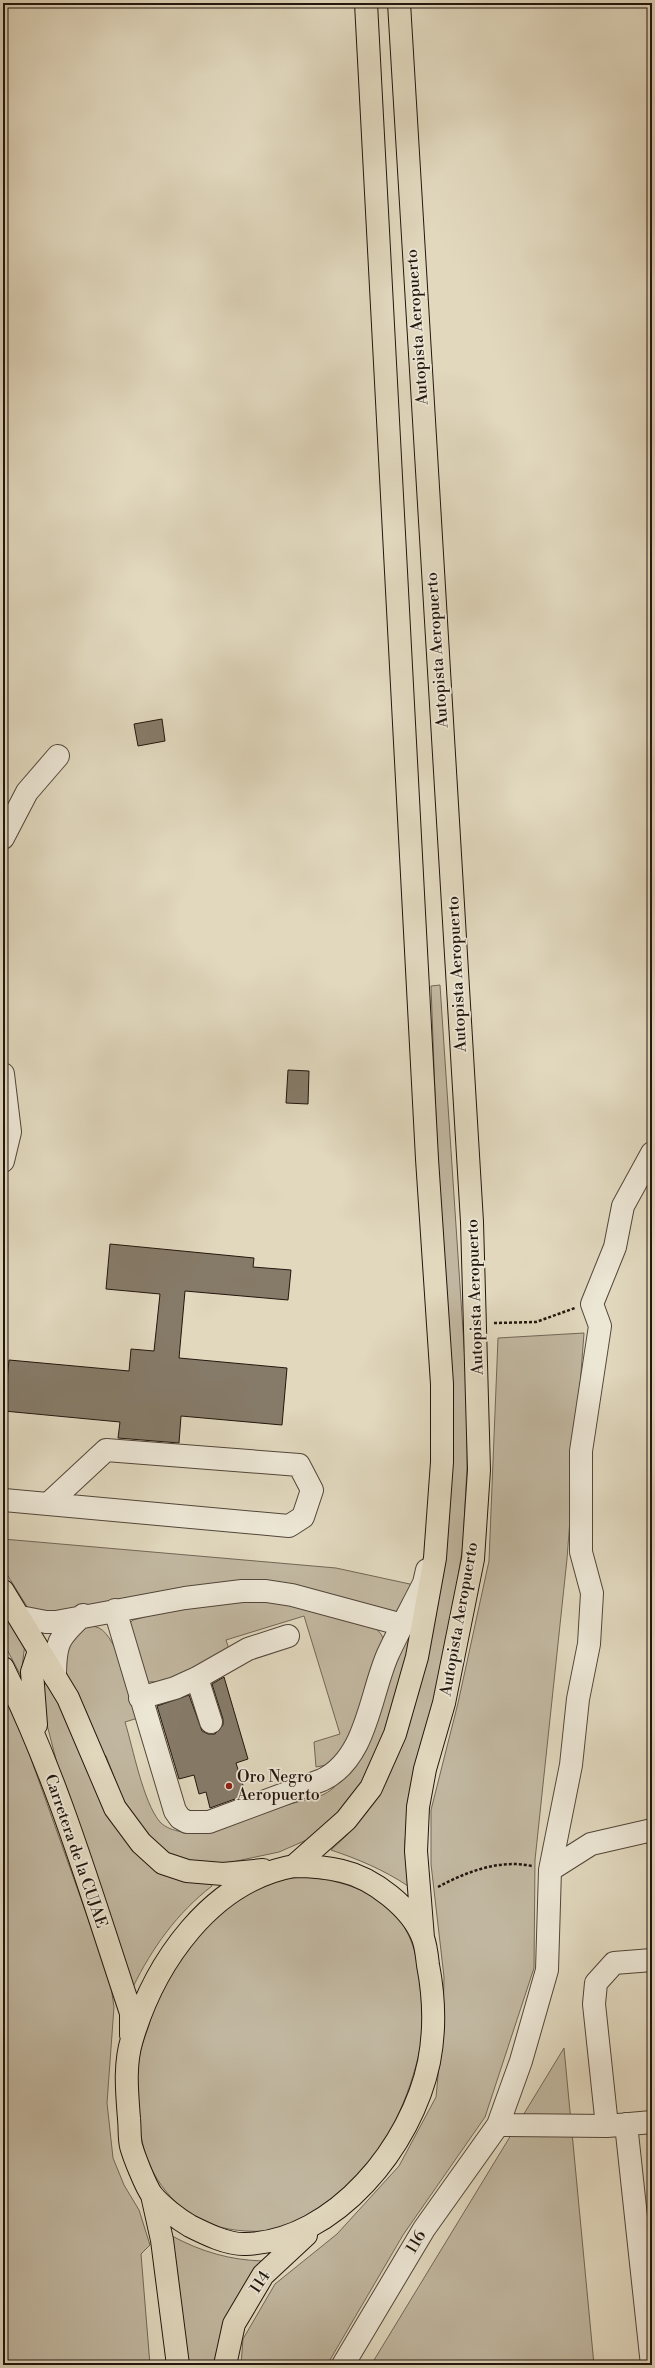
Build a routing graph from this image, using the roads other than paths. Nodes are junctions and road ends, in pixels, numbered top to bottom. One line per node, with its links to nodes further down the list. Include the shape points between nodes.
1 (366, 3): 10 (highway, Autopista Aeropuerto, via 427,1151 442,1384)
2 (399, 3): 27 (highway, Autopista Aeropuerto, via 472,1222 479,1470 473,1559 444,1703 425,1769 418,1807 416,1851)
3 (58, 756): 4 (street, via 27,792)
4 (3, 838)
5 (3, 1074): 7 (street, via 10,1132)
6 (652, 1153): 26 (street, 116, via 623,1206 615,1247 592,1304 600,1326 581,1451 581,1552 592,1593 589,1644 578,1699 571,1765)
7 (3, 1161)
8 (3, 1500): 9 (street)
9 (48, 1504): 9 (street, via 106,1450 299,1465 312,1490 303,1517 288,1526)
10 (439, 1506): 15 (street, via 424,1583); 25 (highway, Autopista Aeropuerto, via 435,1558 417,1657 395,1734 371,1788 346,1820)
11 (3, 1591): 14 (highway)
12 (115, 1610): 13 (street); 15 (street, via 235,1592 266,1591 292,1595); 21 (street)
13 (83, 1616): 14 (street, via 46,1622); 17 (street, via 61,1626); 19 (street, via 68,1629 59,1642 55,1653)
14 (20, 1618): 17 (highway)
15 (403, 1625): 21 (street, via 387,1655 372,1704 350,1758 335,1774 209,1822 187,1822 175,1811)
16 (288, 1636): 20 (street, via 248,1649)
17 (39, 1652): 19 (highway); 23 (highway, via 32,1672 33,1704)
18 (3, 1668): 23 (highway, Carretera de la CUJAE)
19 (55, 1677): 25 (highway, via 68,1698 114,1808 141,1843 163,1863 187,1871 223,1874)
20 (197, 1678): 21 (street, via 175,1688); 22 (street)
21 (140, 1698)
22 (211, 1722)
23 (40, 1748): 29 (highway, Carretera de la CUJAE, via 131,2013)
24 (652, 1830): 26 (street, via 591,1844)
25 (285, 1868): 27 (highway, via 317,1866 346,1871 369,1882 394,1900 411,1918); 29 (highway, via 245,1884 215,1905 185,1935 156,1979)
26 (550, 1870): 31 (street, 116, via 547,1970 521,2062)
27 (423, 1938): 34 (highway, via 431,1980 432,2021 429,2062 419,2094 405,2126 385,2158 363,2185)
28 (652, 1960): 32 (street, via 614,1963 596,1983 594,2004)
29 (132, 2040): 33 (highway, via 126,2079 131,2146)
30 (652, 2122): 32 (street)
31 (498, 2125): 32 (street); 37 (street, 116, via 424,2229)
32 (617, 2125): 38 (street)
33 (152, 2195): 34 (highway, via 185,2222 208,2235 244,2244 281,2240); 35 (highway, via 162,2240)
34 (325, 2219): 36 (highway, 114, via 291,2247 263,2275 234,2324)
35 (178, 2365)
36 (225, 2365)
37 (343, 2365)
38 (652, 2365)

